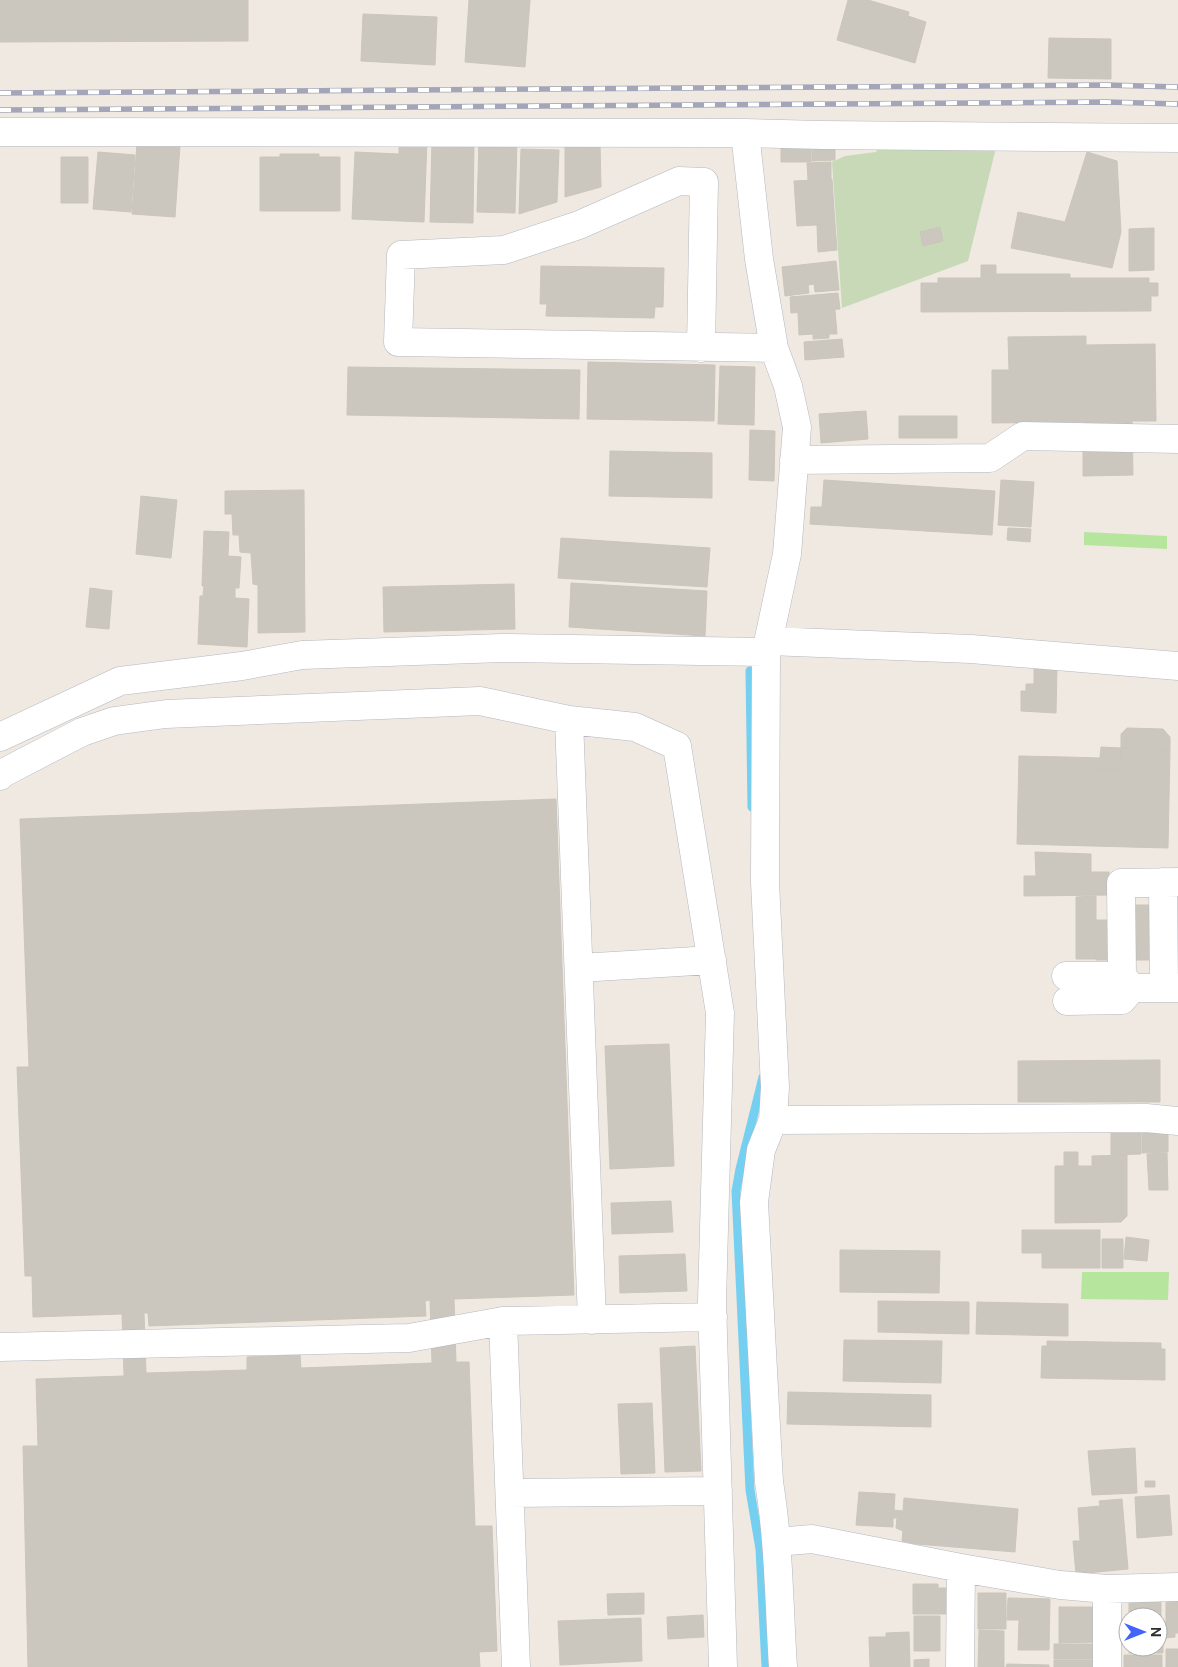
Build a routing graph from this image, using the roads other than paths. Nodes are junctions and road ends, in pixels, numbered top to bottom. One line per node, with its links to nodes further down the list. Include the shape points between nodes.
1 (0, 132): 2 (street)
2 (745, 133): 3 (street); 5 (street, via 759,259)
3 (1178, 138)
4 (701, 348): 4 (street, via 704,182 679,181 578,225 504,250 401,255 398,342); 5 (street)
5 (774, 348): 7 (street, via 788,386 797,427)
6 (1178, 439): 7 (street, via 1023,436 990,458)
7 (794, 460): 8 (street, via 787,554)
8 (768, 647): 9 (street, via 971,649); 11 (street, via 502,648 302,655 120,682); 18 (street, via 765,882 775,1087)
9 (1178, 666)
10 (569, 720): 12 (street, via 480,701 166,714 114,721 82,732); 14 (street, via 635,727 677,746); 15 (street)
11 (0, 737)
12 (0, 776)
13 (1163, 882): 16 (street); 16 (street, via 1121,883)
14 (712, 960): 15 (street); 20 (street, via 720,1013)
15 (578, 968): 21 (street)
16 (1149, 985): 17 (street, via 1122,1000)
17 (1066, 989)
18 (773, 1120): 19 (street, via 1146,1118); 26 (street, via 761,1150 754,1202 768,1482)
19 (1178, 1121)
20 (713, 1317): 21 (street); 24 (street)
21 (592, 1320): 22 (street)
22 (504, 1322): 23 (street, via 409,1338); 25 (street)
23 (0, 1347)
24 (718, 1491): 25 (street); 31 (street)
25 (510, 1492): 30 (street)
26 (776, 1542): 27 (street, via 812,1539); 32 (street)
27 (961, 1568): 29 (street); 33 (street)
28 (1178, 1588): 29 (street)
29 (1107, 1589): 34 (street)
30 (516, 1667)
31 (723, 1667)
32 (783, 1667)
33 (960, 1667)
34 (1107, 1667)

